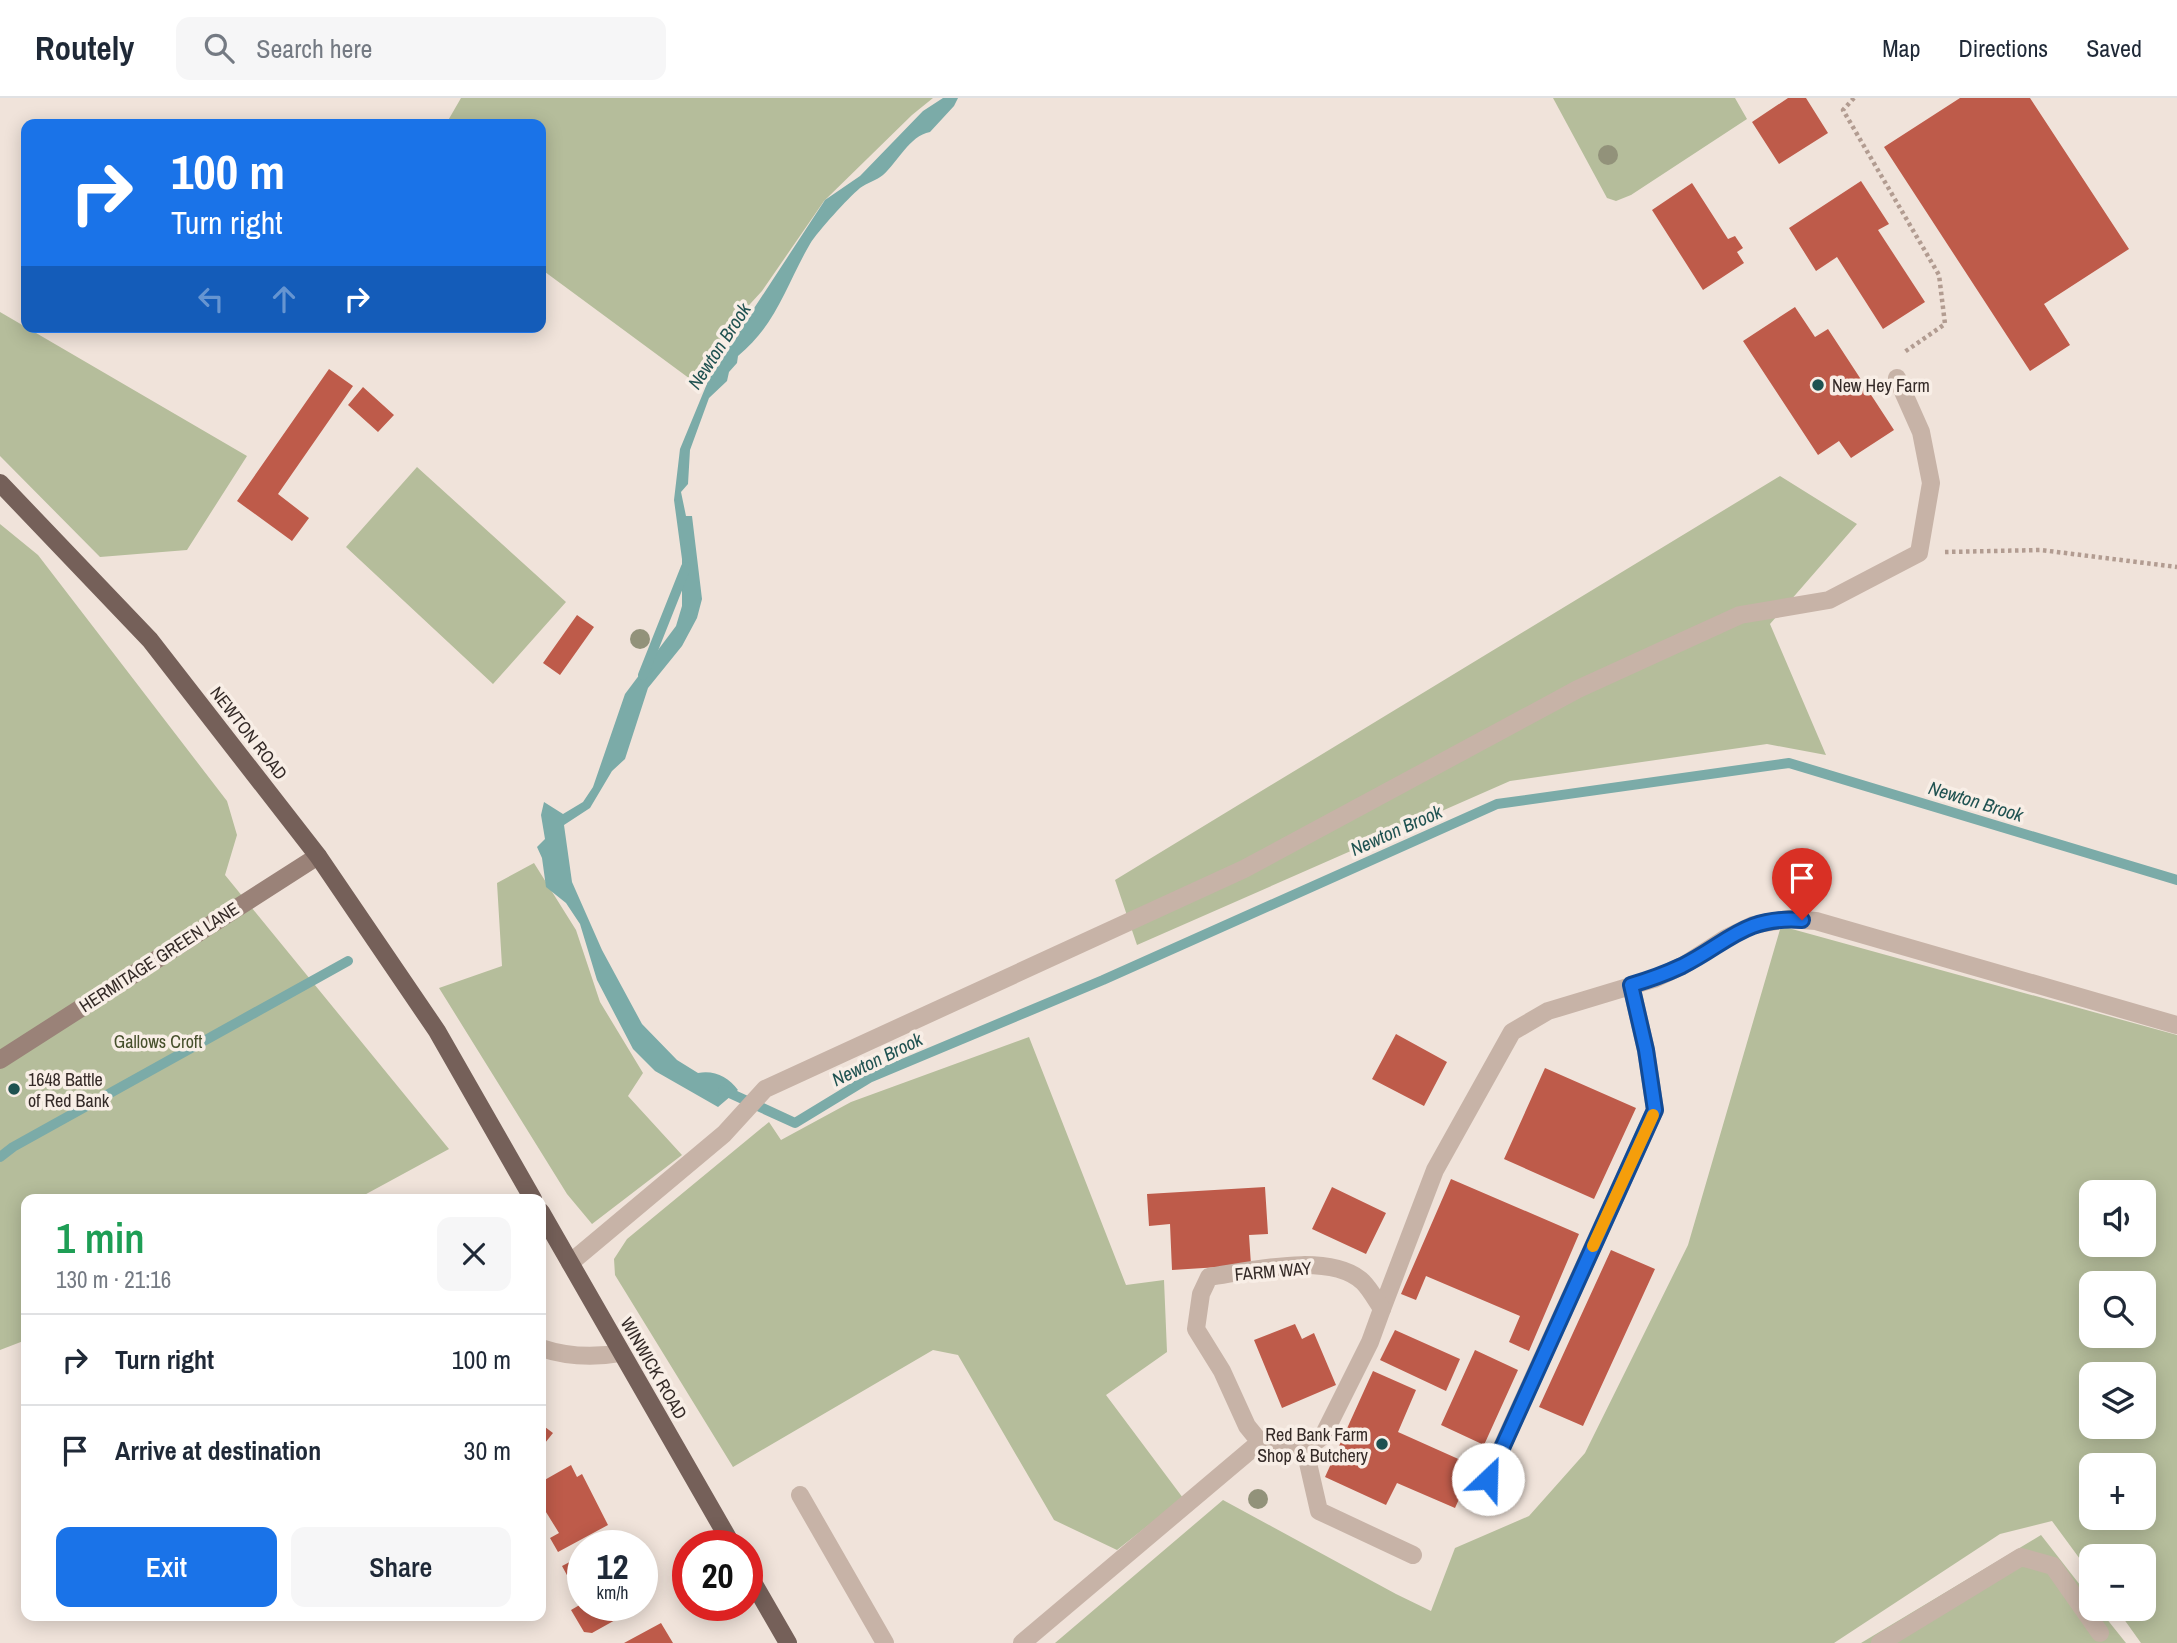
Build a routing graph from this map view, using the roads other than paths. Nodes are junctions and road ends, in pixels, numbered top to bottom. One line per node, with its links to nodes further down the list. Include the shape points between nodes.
1 (1897, 378): 9 (street, via 1921,432 1931,483 1919,553 1829,600 1740,615 1590,683 1244,869 765,1089 724,1134)
2 (0, 483): 3 (main road, NEWTON ROAD, via 150,640)
3 (318, 856): 6 (street, HERMITAGE GREEN LANE); 7 (main road, NEWTON ROAD, via 437,1031)
4 (1631, 985): 5 (street, via 1684,965 1753,925 1788,919 1816,921); 10 (street, via 1548,1011 1512,1032 1435,1170); 16 (street, via 1655,1110)
5 (2177, 1025)
6 (0, 1060)
7 (530, 1194)
8 (546, 1221): 9 (main road, WINWICK ROAD)
9 (570, 1263): 12 (main road, WINWICK ROAD)
10 (1382, 1309): 13 (street, FARM WAY, via 1362,1281 1336,1266 1276,1266 1209,1277 1201,1294 1196,1329); 14 (street, via 1323,1436)
11 (546, 1350): 12 (street, via 589,1357)
12 (621, 1353): 17 (main road, WINWICK ROAD)
13 (1260, 1442): 14 (street, via 1287,1452); 23 (street)
14 (1305, 1450): 18 (street, via 1319,1511)
15 (800, 1495): 22 (street)
16 (1476, 1504)
17 (723, 1530)
18 (1413, 1555)
19 (763, 1600): 21 (main road)
20 (2099, 1633): 24 (street, via 2053,1566 2021,1557)
21 (788, 1643)
22 (885, 1643)
23 (1022, 1643)
24 (1880, 1643)

